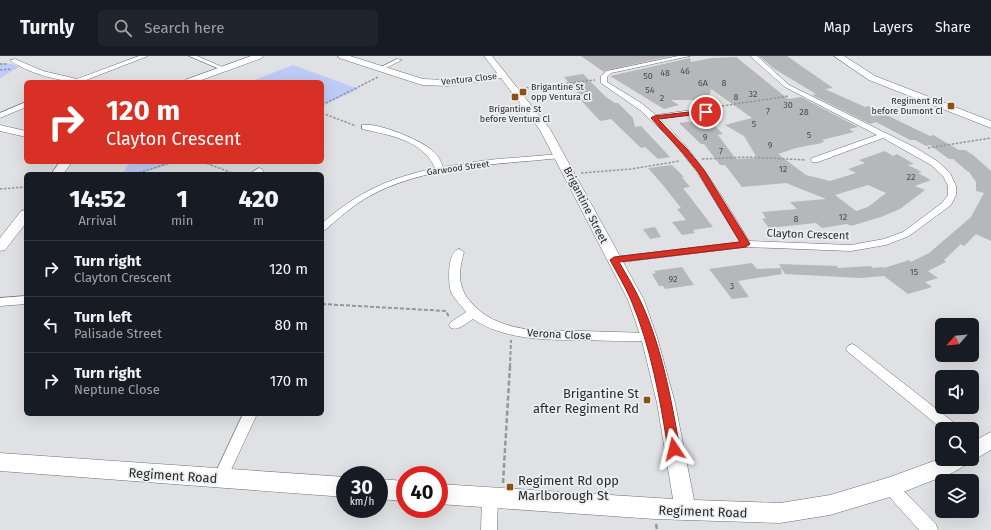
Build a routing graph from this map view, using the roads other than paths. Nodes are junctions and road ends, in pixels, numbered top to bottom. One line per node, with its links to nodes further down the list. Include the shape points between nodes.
1 (145, 56): 15 (street)
2 (192, 56): 11 (street)
3 (259, 56): 11 (street)
4 (342, 56): 12 (street, Ventura Close)
5 (488, 56): 13 (street, Brigantine Street)
6 (687, 56): 20 (street, via 609,72 604,76 604,83 639,105)
7 (753, 56): 25 (street, Clayton Crescent, via 787,86)
8 (838, 56): 21 (street, via 872,78)
9 (13, 60): 14 (street, via 41,74)
10 (400, 60): 12 (street)
11 (224, 69): 16 (street)
12 (380, 69): 13 (street, Ventura Close, via 414,80 438,83)
13 (504, 75): 26 (street, Brigantine Street, via 545,129)
14 (71, 80)
15 (79, 80)
16 (194, 80)
17 (24, 105): 19 (street)
18 (716, 112): 20 (street, via 692,112)
19 (0, 116)
20 (654, 118): 31 (street, via 702,172)
21 (991, 125)
22 (0, 128): 24 (street)
23 (365, 128): 28 (street, via 381,130 424,147 432,154)
24 (24, 134)
25 (883, 135): 27 (street); 31 (street, Clayton Crescent, via 934,162 947,175 952,186 952,195 946,205 906,234 886,242 851,248)
26 (560, 156): 28 (street, Garwood Street); 34 (street, Brigantine Street)
27 (815, 160)
28 (440, 169): 30 (street, Garwood Street, via 388,184 344,209)
29 (24, 217): 32 (street)
30 (324, 226)
31 (746, 244): 34 (street, Clayton Crescent)
32 (0, 248)
33 (459, 252): 37 (street, Verona Close, via 454,268 457,292)
34 (614, 260): 39 (street, Brigantine Street, via 636,300)
35 (24, 300): 36 (street)
36 (0, 302)
37 (473, 313): 38 (street); 39 (street, Verona Close, via 485,321 512,331 538,335)
38 (455, 325)
39 (649, 337): 50 (street, Brigantine Street, via 666,403)
40 (852, 349): 42 (street)
41 (249, 416): 45 (street)
42 (943, 422)
43 (0, 462): 45 (street, Regiment Road)
44 (945, 466): 47 (street, Regiment Road)
45 (220, 478): 46 (street, Regiment Road)
46 (336, 486)
47 (890, 487): 50 (street, Regiment Road, via 830,505 780,513); 52 (street)
48 (448, 495): 49 (street, Regiment Road)
49 (496, 498): 50 (street, Regiment Road); 51 (street)
50 (685, 510)
51 (489, 530)
52 (930, 530)

